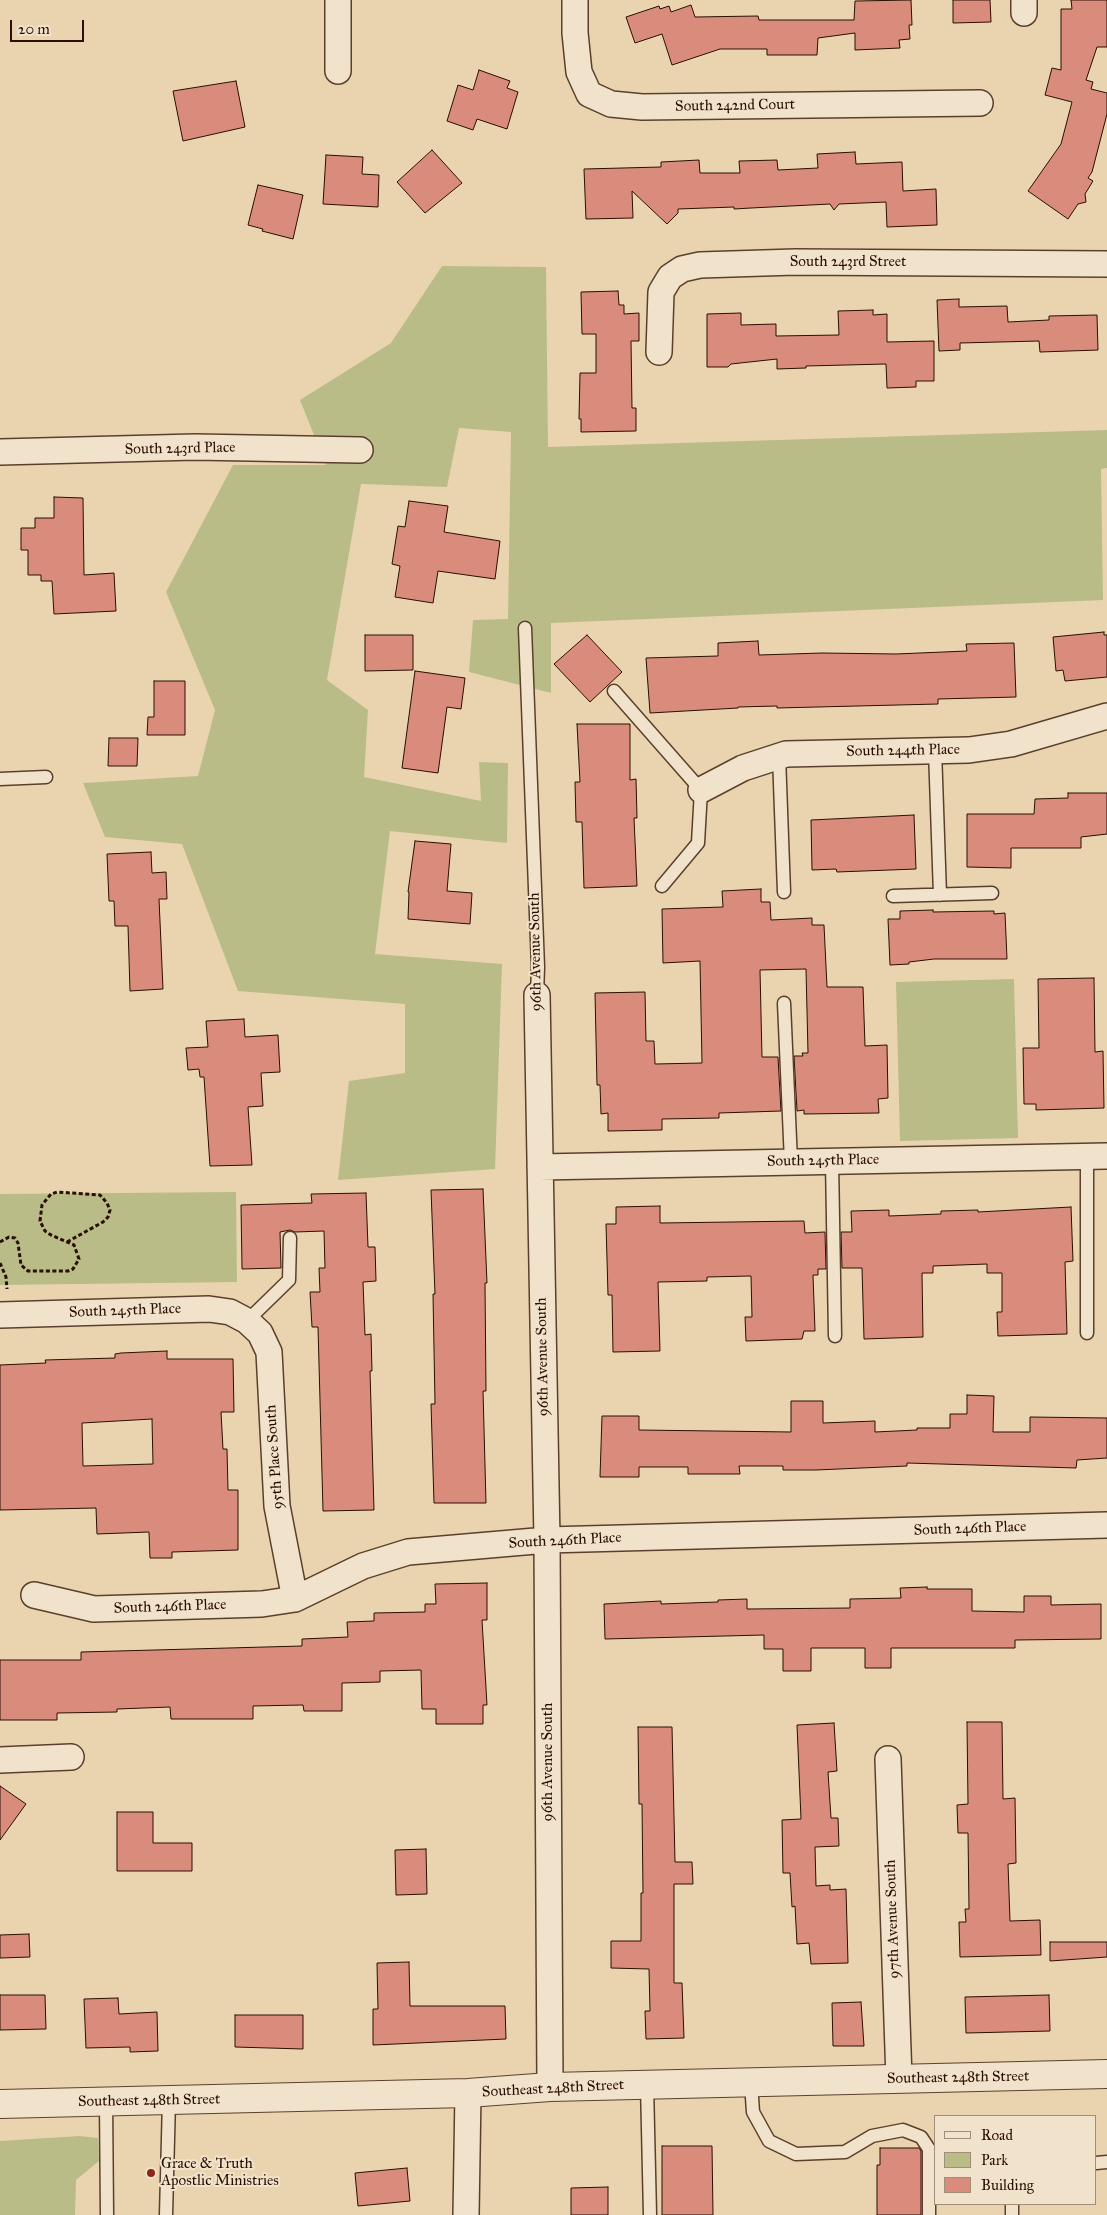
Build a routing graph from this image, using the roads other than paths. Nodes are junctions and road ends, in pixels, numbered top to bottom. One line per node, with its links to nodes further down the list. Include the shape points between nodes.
1 (338, 0): 3 (street)
2 (575, 0): 4 (street, South 242nd Court, via 579,72 589,94 611,104 642,107)
3 (338, 71)
4 (980, 103)
5 (1107, 264): 6 (street, South 243rd Street, via 795,262 700,265 670,277 661,292)
6 (659, 352)
7 (360, 450): 8 (street, South 243rd Place, via 195,448)
8 (0, 452)
9 (525, 628): 22 (lane, 96th Avenue South)
10 (614, 691): 16 (lane)
11 (1107, 716): 12 (street, South 244th Place, via 1011,744 969,750)
12 (935, 750): 13 (street, South 244th Place); 20 (lane)
13 (780, 756): 16 (street, South 244th Place, via 743,768); 18 (lane)
14 (46, 777): 15 (lane)
15 (0, 780)
16 (701, 790): 17 (lane, via 698,843)
17 (662, 886)
18 (784, 892)
19 (992, 893): 20 (lane)
20 (940, 895): 21 (lane)
21 (893, 896)
22 (537, 996): 27 (street, 96th Avenue South)
23 (784, 1003): 26 (lane)
24 (1097, 1156): 25 (street, South 245th Place); 31 (lane)
25 (832, 1161): 26 (street, South 245th Place); 32 (lane)
26 (791, 1162): 27 (street, South 245th Place)
27 (540, 1167): 34 (street, 96th Avenue South)
28 (290, 1238): 30 (lane, via 289,1280)
29 (0, 1314): 30 (street, South 245th Place, via 209,1309 230,1312)
30 (247, 1321): 36 (street, 95th Place South, via 260,1333 269,1352 277,1506)
31 (1087, 1333)
32 (835, 1336)
33 (1107, 1526): 34 (street, South 246th Place)
34 (547, 1540): 36 (street, South 246th Place, via 408,1552 363,1566); 44 (street, 96th Avenue South)
35 (34, 1595): 36 (street, South 246th Place, via 94,1609 262,1604)
36 (295, 1599)
37 (71, 1758): 39 (street)
38 (888, 1759): 41 (street, 97th Avenue South)
39 (0, 1760)
40 (1107, 2074): 41 (street, Southeast 248th Street)
41 (899, 2079): 42 (street, Southeast 248th Street)
42 (751, 2083): 43 (street, Southeast 248th Street); 53 (lane, via 753,2112 769,2141 796,2154 845,2152 872,2136 903,2130 921,2137 929,2149)
43 (648, 2085): 44 (street, Southeast 248th Street); 52 (lane)
44 (550, 2087): 45 (street, Southeast 248th Street)
45 (468, 2093): 46 (street, Southeast 248th Street); 51 (street)
46 (169, 2100): 47 (street, Southeast 248th Street); 50 (lane)
47 (106, 2102): 48 (street, Southeast 248th Street); 49 (lane)
48 (0, 2104)
49 (107, 2215)
50 (166, 2215)
51 (466, 2215)
52 (650, 2215)
53 (929, 2215)

